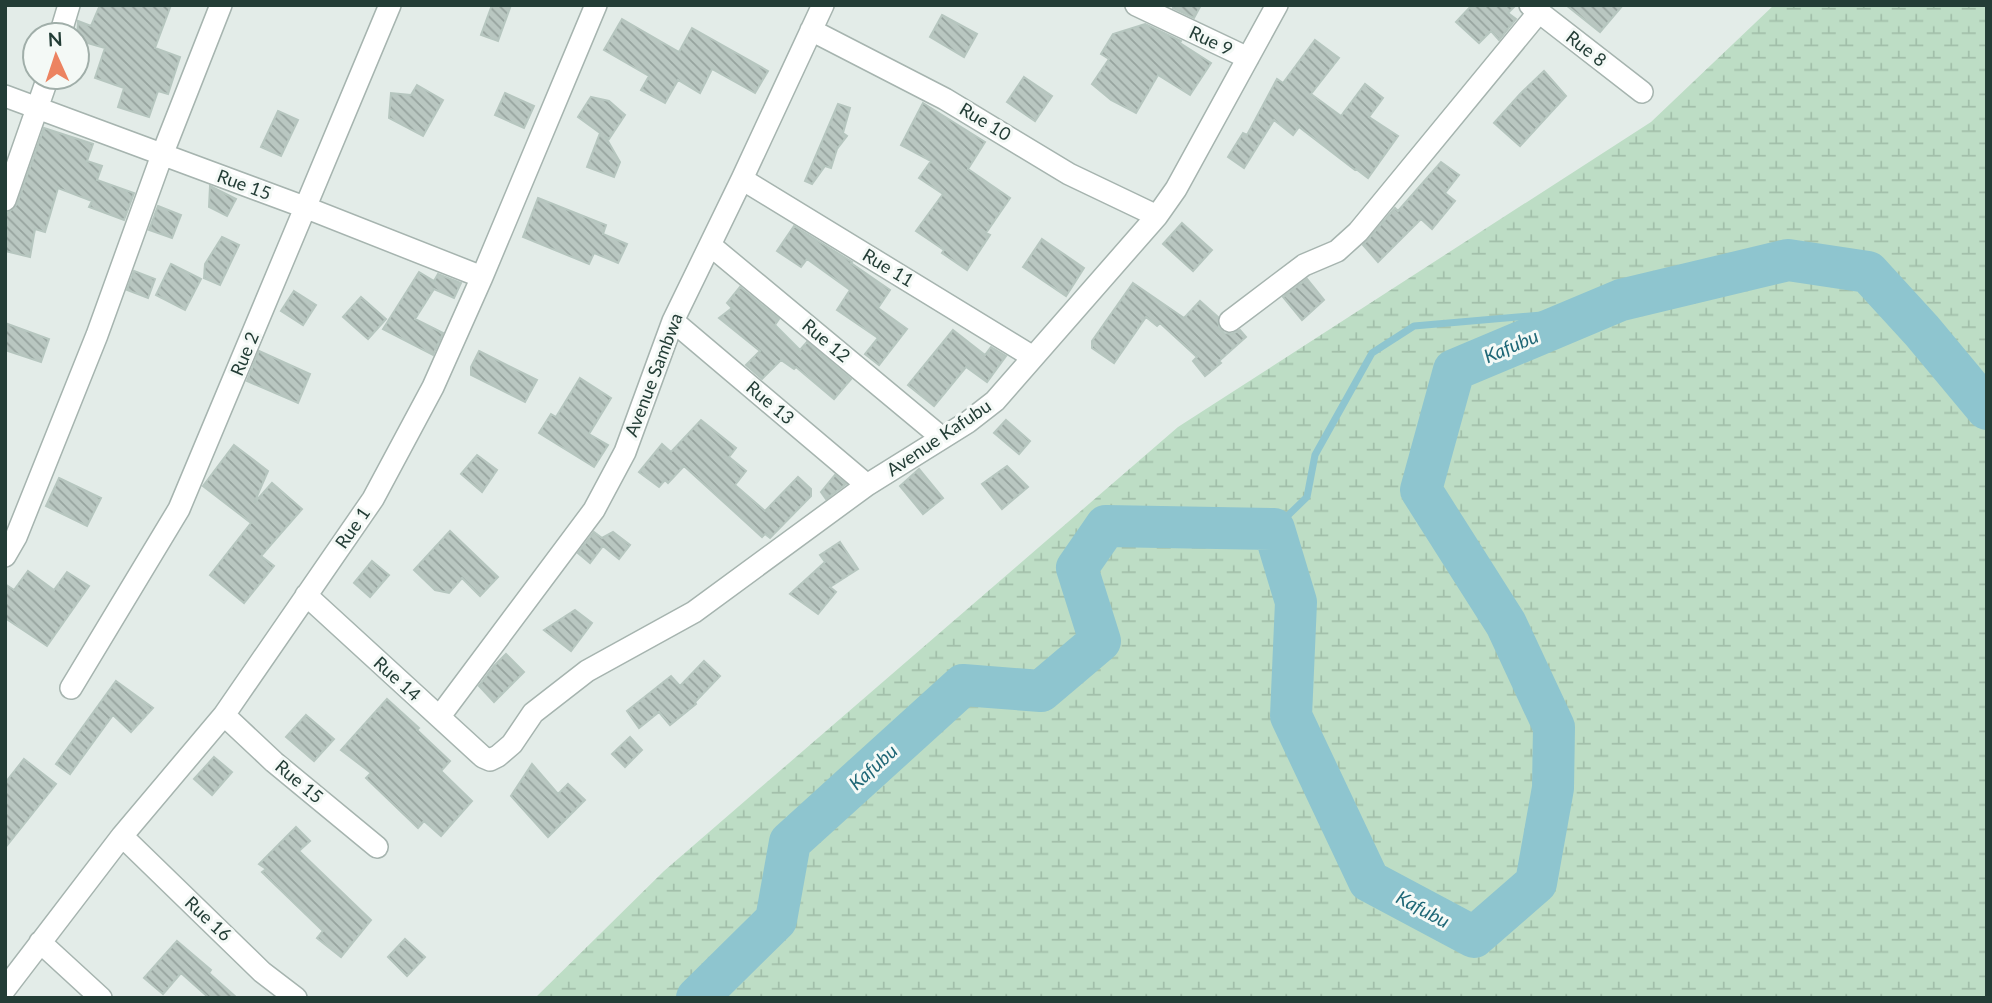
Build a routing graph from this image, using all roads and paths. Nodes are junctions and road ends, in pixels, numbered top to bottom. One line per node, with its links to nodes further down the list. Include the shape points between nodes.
1 (221, 5): 14 (street)
2 (390, 5): 17 (street, Rue 2)
3 (596, 5): 20 (street, Rue 1)
4 (823, 5): 8 (street, Avenue Sambwa)
5 (1136, 5): 9 (street, Rue 9)
6 (1277, 5): 9 (street, Avenue Kafubu)
7 (1535, 9): 11 (street, Rue 8); 22 (street, via 1358,232 1337,251 1304,265)
8 (811, 30): 15 (street, Avenue Sambwa); 18 (street, Rue 10, via 946,99 1069,174)
9 (1248, 58): 18 (street, Avenue Kafubu)
10 (43, 91): 13 (street)
11 (1642, 92)
12 (5, 96): 13 (street, Rue 15)
13 (38, 107): 14 (street, Rue 15); 16 (street)
14 (162, 155): 17 (street, Rue 15); 26 (street, via 97,335)
15 (742, 179): 19 (street, Avenue Sambwa); 23 (street, Rue 11)
16 (5, 200)
17 (307, 208): 20 (street, Rue 15); 28 (street, Rue 2, via 179,509)
18 (1157, 216): 23 (street, Avenue Kafubu)
19 (710, 245): 21 (street, Avenue Sambwa); 24 (street, Rue 12)
20 (482, 277): 27 (street, Rue 1, via 433,387 373,499)
21 (673, 321): 25 (street, Rue 13); 30 (street, Avenue Sambwa, via 625,452 594,510)
22 (1230, 321)
23 (1033, 357): 24 (street, Avenue Kafubu, via 995,401)
24 (941, 437): 25 (street, Avenue Kafubu)
25 (867, 485): 31 (street, Avenue Kafubu, via 694,612 587,671 533,713 512,744)
26 (5, 556)
27 (306, 596): 29 (street, Rue 1); 30 (street, Rue 14)
28 (71, 688)
29 (223, 715): 32 (street, Rue 1); 33 (street, Rue 15)
30 (440, 716): 31 (street, Rue 14)
31 (490, 760)
32 (122, 836): 34 (street, Rue 1); 37 (street, Rue 16, via 262,972)
33 (377, 847)
34 (40, 942): 35 (street, Rue 1); 36 (street)
35 (5, 989)
36 (101, 998)
37 (296, 998)

